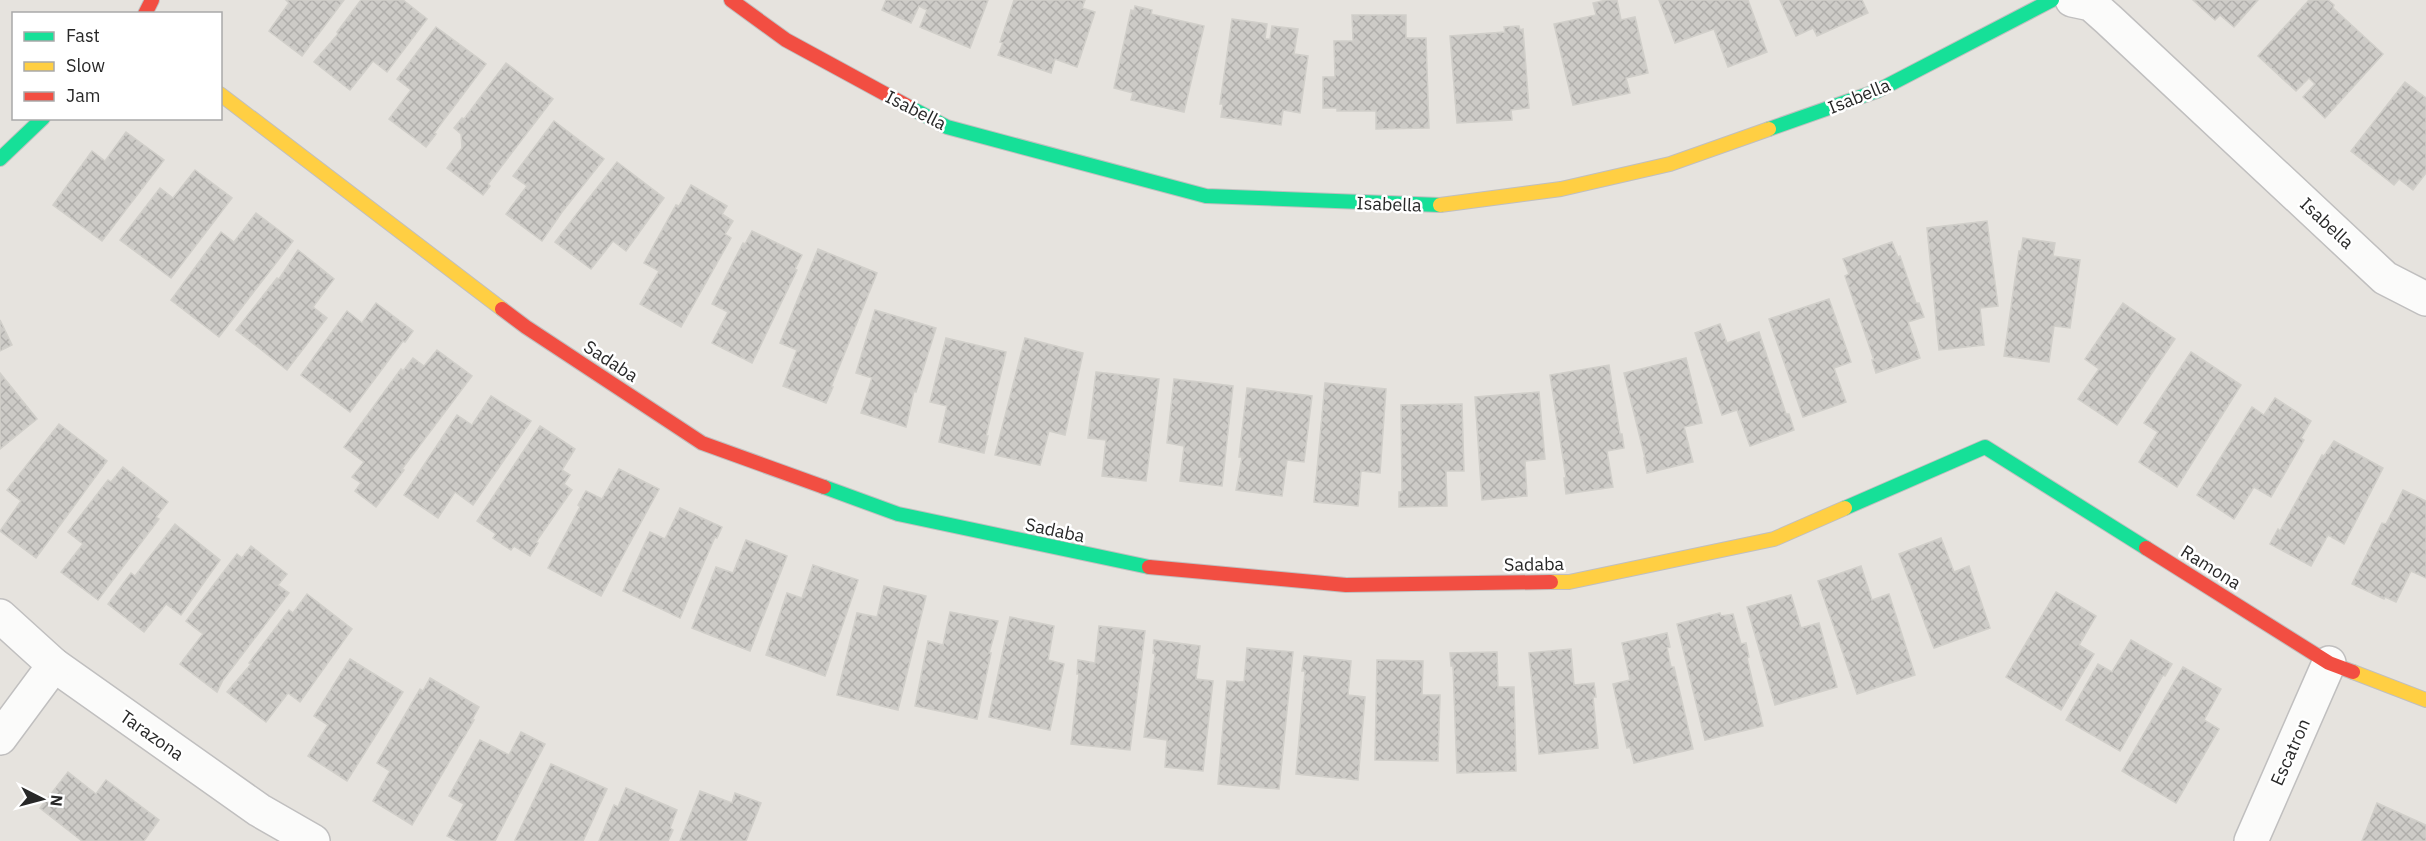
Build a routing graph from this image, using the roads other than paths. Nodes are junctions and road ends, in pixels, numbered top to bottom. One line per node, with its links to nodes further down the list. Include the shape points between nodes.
1 (731, 0): 2 (street, Isabella, via 786,40 947,127 1206,196 1435,206 1561,189 1670,164 1877,91)
2 (2052, 0)
3 (2072, 0): 7 (street, Isabella, via 2097,9 2385,278)
4 (222, 95): 8 (street, Sadaba, via 526,327 702,443 898,514 1137,566 1346,585 1569,582 1774,539)
5 (41, 120): 6 (street)
6 (0, 159)
7 (2426, 299)
8 (1985, 447): 10 (street, Ramona)
9 (0, 616): 11 (street, Tarazona)
10 (2330, 663): 12 (street, Ramona); 15 (street, Escatron)
11 (54, 665): 13 (street); 14 (street, Tarazona, via 259,810)
12 (2426, 700)
13 (0, 738)
14 (313, 841)
15 (2250, 841)

